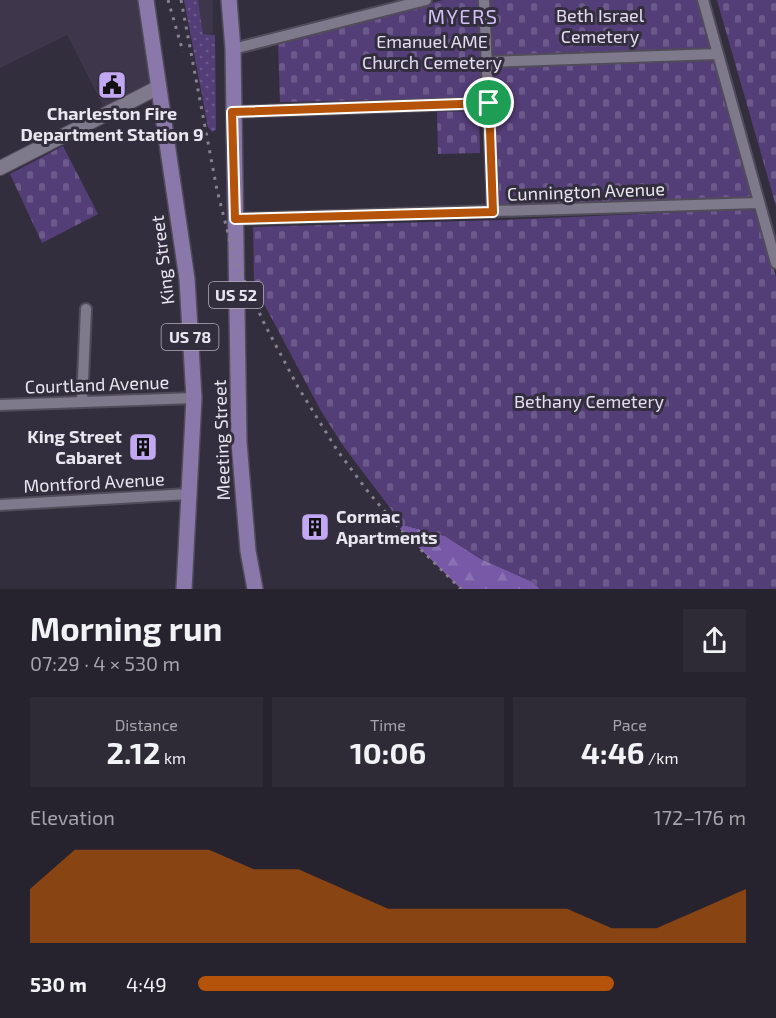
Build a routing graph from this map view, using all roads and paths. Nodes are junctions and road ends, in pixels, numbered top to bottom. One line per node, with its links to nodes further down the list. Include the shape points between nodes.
1 (146, 0): 9 (main road, King Street / US 78)
2 (230, 0): 6 (main road, Meeting Street / US 52)
3 (426, 0): 6 (street)
4 (484, 0): 8 (street)
5 (703, 0): 7 (street)
6 (233, 49): 11 (main road, Meeting Street / US 52)
7 (717, 54): 8 (street); 13 (street)
8 (487, 62): 10 (street)
9 (159, 87): 12 (street); 18 (main road, King Street / US 78, via 187,279)
10 (489, 103): 11 (street); 14 (street)
11 (232, 112): 15 (main road, Meeting Street / US 52)
12 (0, 168)
13 (759, 203): 14 (street, Cunnington Avenue); 16 (street)
14 (493, 212): 15 (street, Cunnington Avenue)
15 (235, 219): 24 (main road, Meeting Street / US 52, via 239,442)
16 (776, 263)
17 (86, 309): 19 (street)
18 (194, 398): 19 (street, Courtland Avenue); 21 (main road, King Street / US 78)
19 (82, 402): 20 (street, Courtland Avenue)
20 (0, 405)
21 (189, 494): 22 (street, Montford Avenue); 23 (main road, King Street / US 78)
22 (0, 505)
23 (184, 589)
24 (255, 589)

